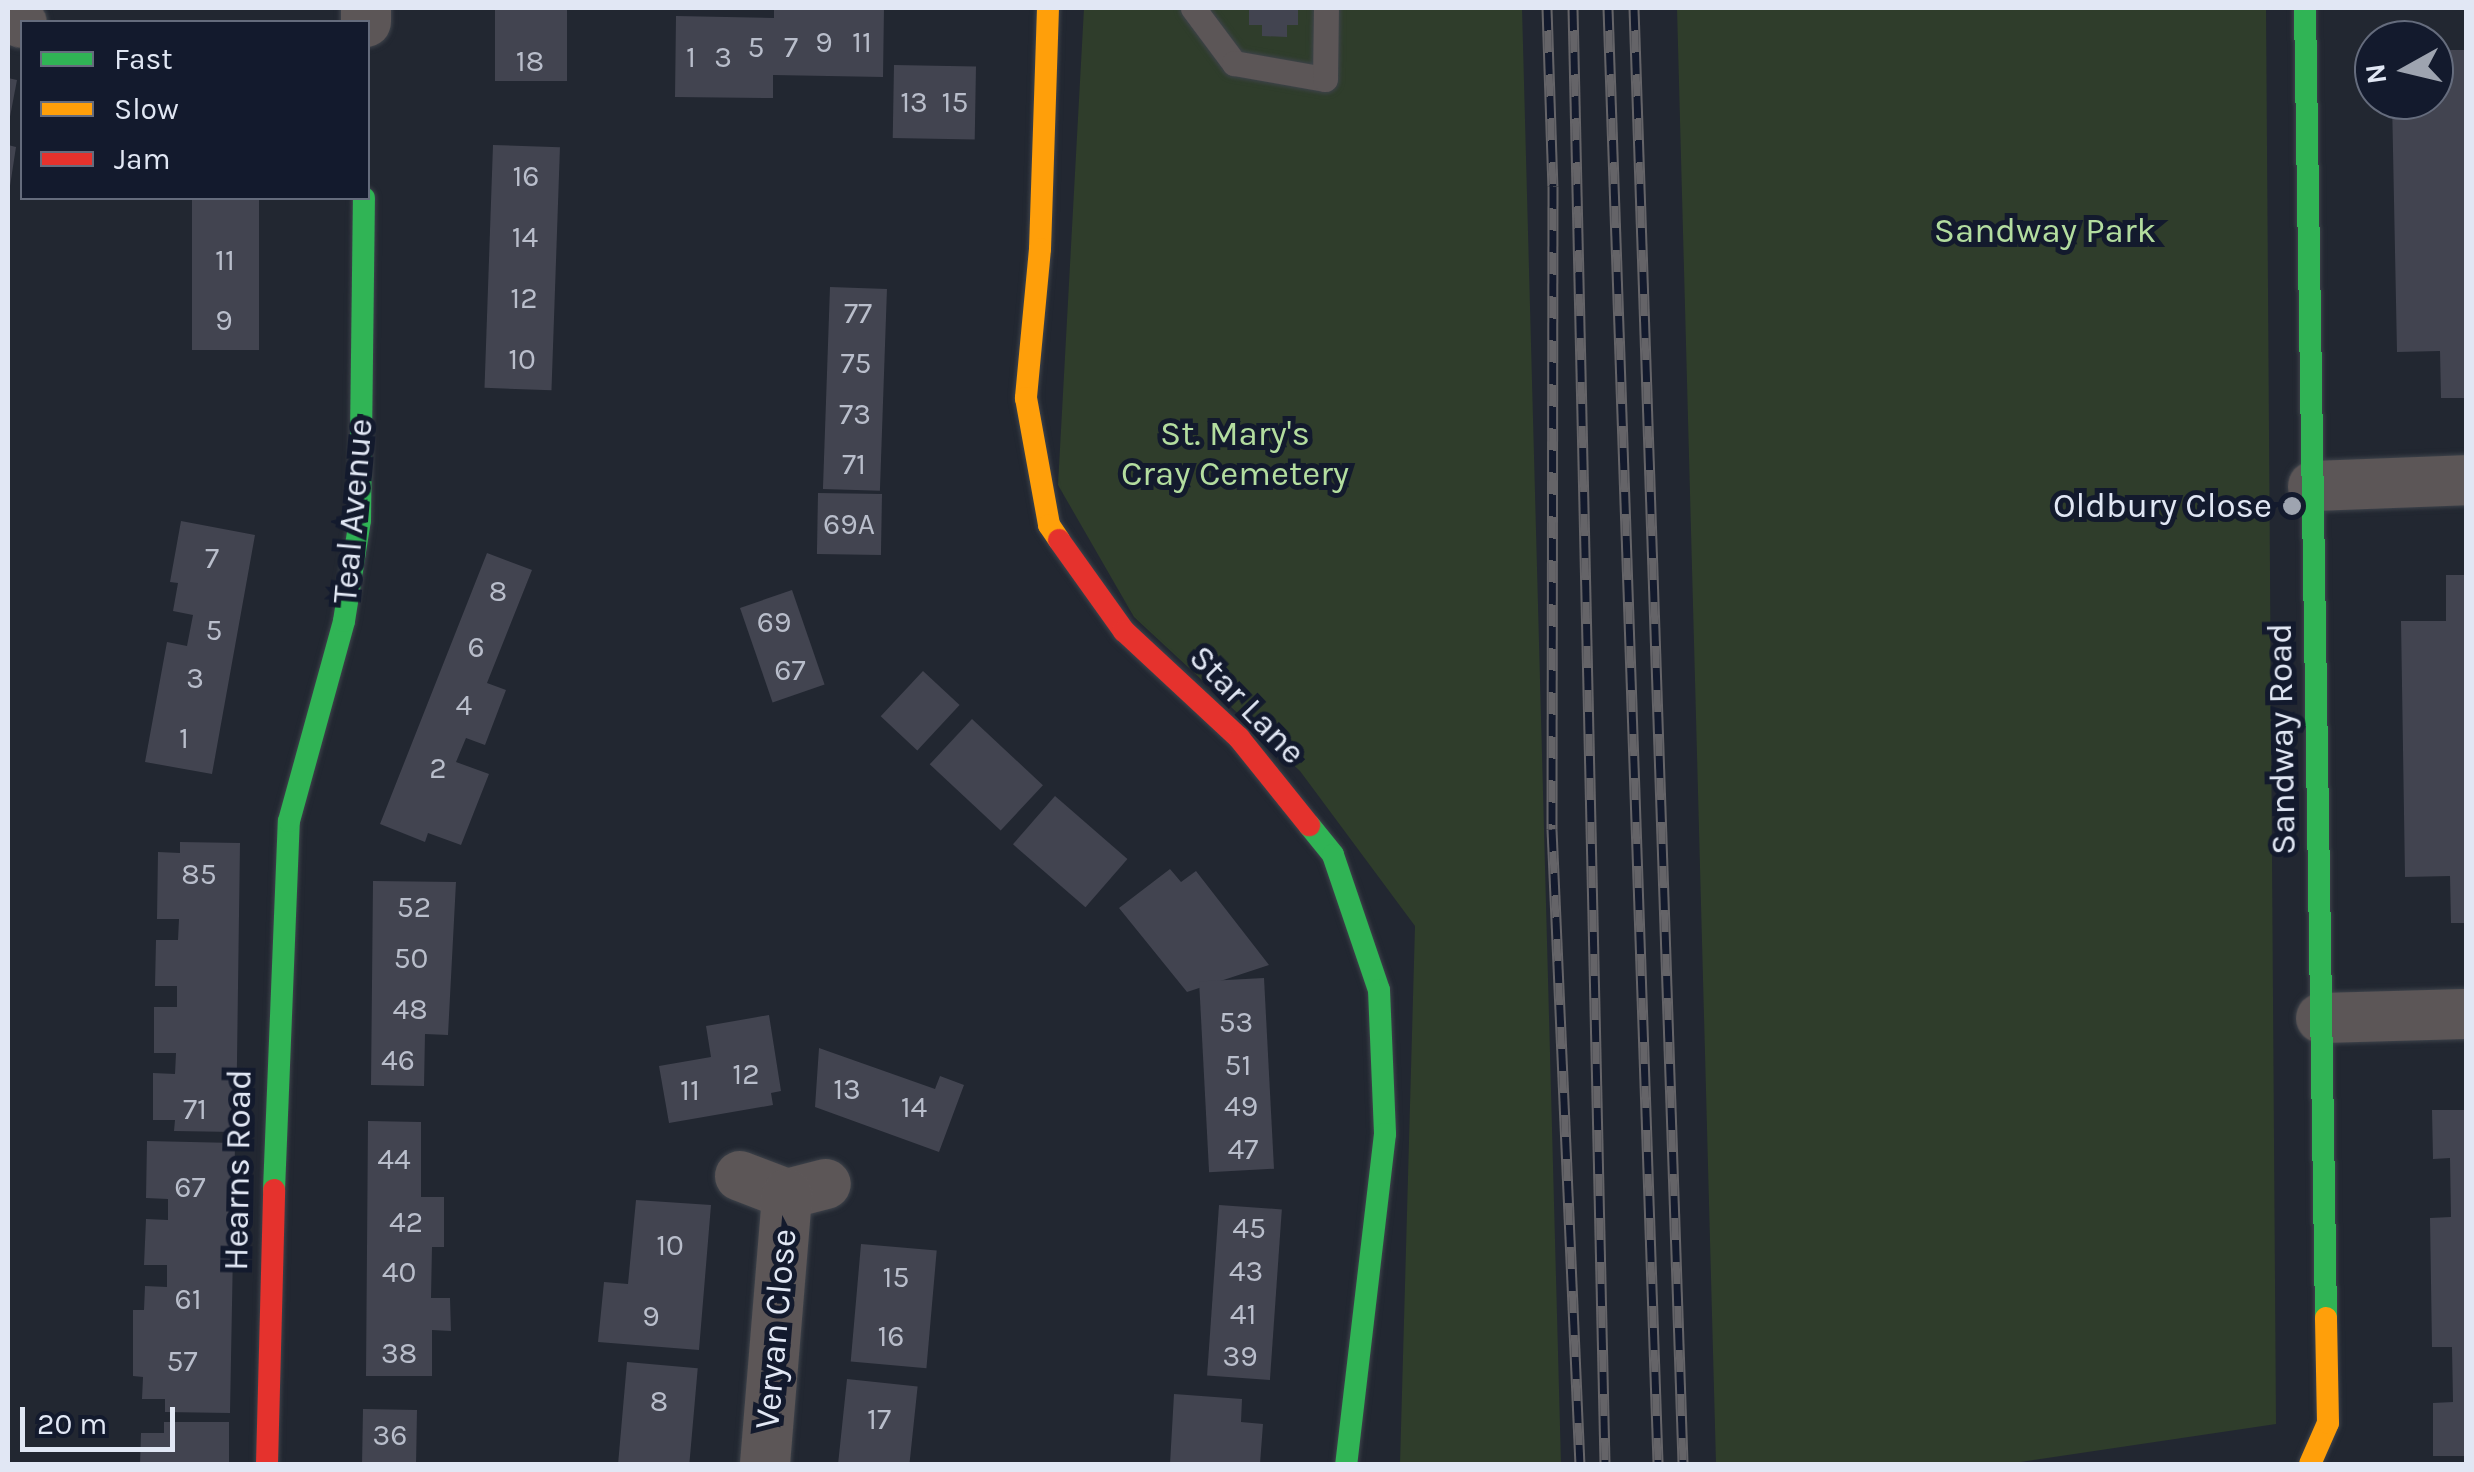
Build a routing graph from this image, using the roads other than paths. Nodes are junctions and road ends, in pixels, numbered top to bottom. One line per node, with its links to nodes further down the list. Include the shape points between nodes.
1 (1048, 8): 14 (street, Star Lane, via 1040,248 1026,398 1050,525 1124,631 1239,738 1333,855 1379,990 1385,1134)
2 (1193, 8): 3 (lane, via 1234,63 1325,79)
3 (1326, 8)
4 (2305, 8): 7 (street, Sandway Road)
5 (364, 200): 8 (street, Teal Avenue, via 356,554 289,822)
6 (2466, 480): 7 (street)
7 (2312, 486): 10 (street, Sandway Road)
8 (282, 876): 12 (street, Hearns Road)
9 (2466, 1014): 10 (street)
10 (2321, 1018): 15 (street, Sandway Road, via 2328,1423)
11 (740, 1176): 13 (street, Veryan Close, via 806,1189)
12 (268, 1464)
13 (765, 1464)
14 (1346, 1464)
15 (2310, 1464)

